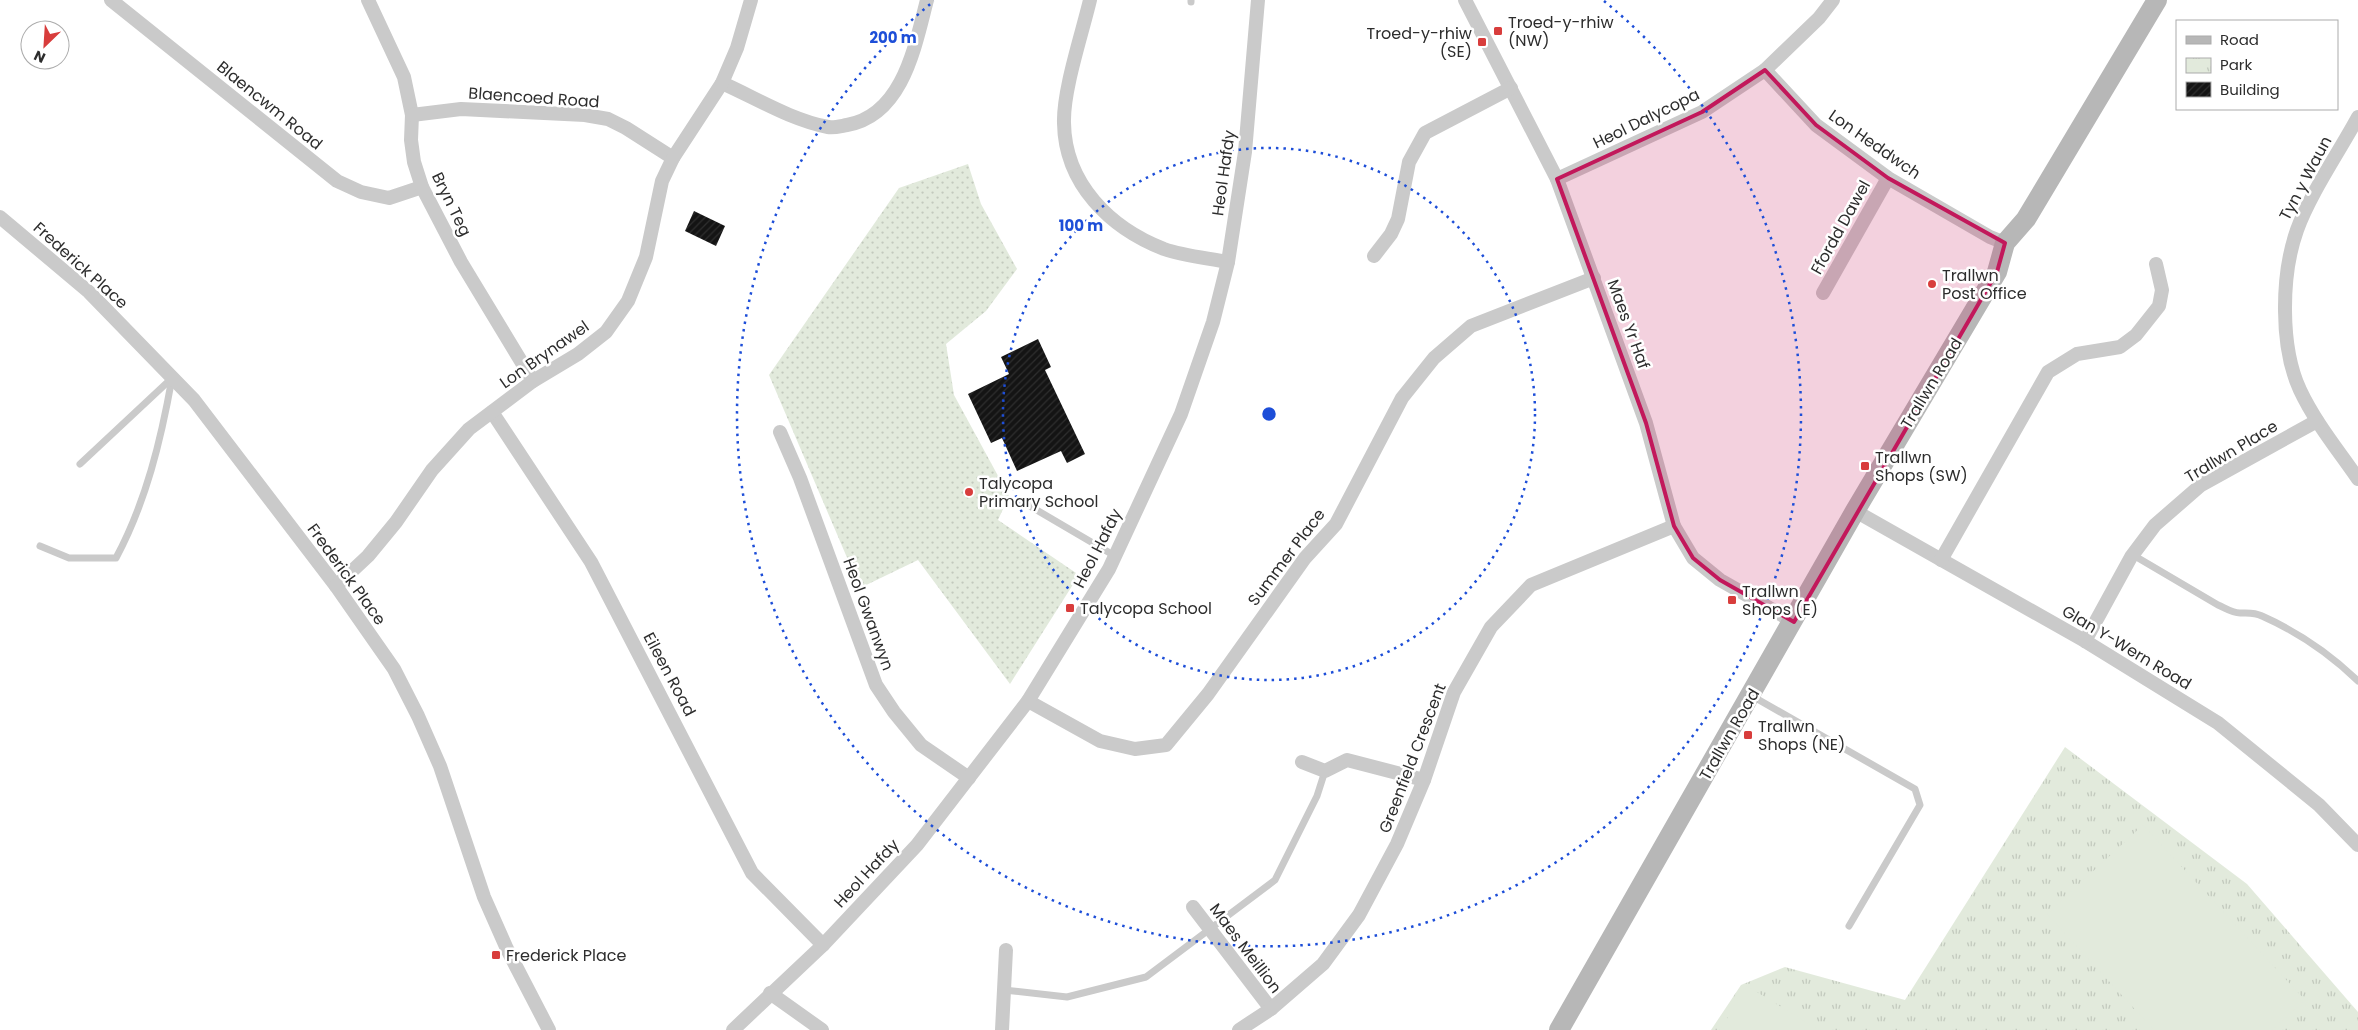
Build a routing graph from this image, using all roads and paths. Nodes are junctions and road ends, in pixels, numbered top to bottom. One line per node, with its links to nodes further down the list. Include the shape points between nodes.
1 (111, 0): 18 (street, Blaencwm Road, via 336,181 361,192 389,198)
2 (368, 0): 13 (street, Bryn Teg, via 404,77)
3 (751, 0): 11 (street, Lon Brynawel, via 737,48)
4 (927, 0): 11 (street, via 904,77 876,111 857,123 830,127 804,121)
5 (1090, 0): 22 (street, via 1064,123 1076,177 1092,201 1135,234 1165,249)
6 (1258, 0): 22 (street, Heol Hafdy, via 1245,152)
7 (1466, 0): 12 (street, Maes Yr Haf)
8 (1833, 0): 10 (street, Heol Dalycopa, via 1819,18)
9 (2157, 0): 20 (street, Trallwn Road, via 2026,218)
10 (1764, 70): 16 (street, Lon Heddwch, via 1816,125); 17 (street, Heol Dalycopa, via 1702,112)
11 (722, 83): 15 (street, Lon Brynawel)
12 (1511, 88): 17 (street, Maes Yr Haf); 21 (street, via 1425,133 1409,162 1398,219)
13 (412, 115): 15 (street, Blaencoed Road, via 461,109 585,115 608,119); 18 (street, Bryn Teg, via 411,140)
14 (2358, 117): 29 (street, Tyn y Waun, via 2307,207 2289,263 2285,310 2288,346 2299,388)
15 (673, 158): 27 (street, Lon Brynawel, via 662,181 646,257 628,301 606,332 578,354)
16 (1888, 178): 20 (street, Lon Heddwch); 25 (street, Ffordd Dawel)
17 (1557, 179): 24 (street, Maes Yr Haf)
18 (422, 187): 27 (street, Bryn Teg, via 461,262)
19 (0, 217): 26 (street, Frederick Place, via 89,292)
20 (2005, 243): 34 (street, Trallwn Road, via 1996,272)
21 (1374, 256)
22 (1228, 262): 38 (street, Heol Hafdy, via 1213,322 1181,414)
23 (2156, 264): 39 (street, via 2162,290 2159,306 2136,336 2120,346 2077,354 2048,372)
24 (1594, 278): 35 (street, Maes Yr Haf, via 1646,423); 45 (street, Summer Place, via 1471,326 1434,358 1402,398 1336,524 1305,558 1208,694 1166,744 1135,749 1100,741)
25 (1823, 294)
26 (172, 378): 31 (lane); 36 (lane, via 152,470 130,531 116,558 70,558); 40 (street, Frederick Place, via 194,400)
27 (533, 381): 28 (street, Lon Brynawel)
28 (492, 412): 40 (street, Lon Brynawel, via 469,429 432,470 368,556); 54 (street, Eileen Road, via 591,562 752,873)
29 (2317, 421): 32 (street, Tyn y Waun); 37 (street, Trallwn Place, via 2201,485 2154,525)
30 (780, 432): 48 (street, Heol Gwanwyn, via 876,685 922,746)
31 (80, 464)
32 (2358, 479)
33 (1023, 502): 38 (lane)
34 (1856, 511): 39 (street, Glan Y-Wern Road); 41 (street, Trallwn Road)
35 (1674, 526): 41 (street, Maes Yr Haf, via 1693,558 1720,580); 49 (street, Greenfield Crescent, via 1531,585 1491,627 1454,692)
36 (40, 546)
37 (2133, 555): 42 (street, Trallwn Place); 43 (lane, via 2218,605 2233,612 2262,616 2304,639 2333,658)
38 (1115, 556): 45 (street, Heol Hafdy)
39 (1941, 560): 42 (street, Glan Y-Wern Road)
40 (336, 586): 59 (street, Frederick Place, via 394,669 418,716 440,766 488,906)
41 (1794, 622): 44 (street, Trallwn Road)
42 (2085, 640): 50 (street, Glan Y-Wern Road, via 2218,723 2319,805)
43 (2358, 681)
44 (1751, 696): 52 (lane, via 1915,789 1920,805); 64 (street, Trallwn Road)
45 (1028, 701): 48 (street, Heol Hafdy)
46 (1302, 762): 47 (street)
47 (1325, 770): 49 (street, via 1347,760); 53 (lane, via 1317,796 1274,880)
48 (969, 778): 54 (street, Heol Hafdy, via 917,845)
49 (1424, 780): 58 (street, Greenfield Crescent, via 1397,844 1359,915 1323,964)
50 (2358, 845)
51 (1193, 907): 53 (street, Maes Meillion)
52 (1849, 926)
53 (1210, 928): 56 (lane, via 1146,976 1067,997); 58 (street, Maes Meillion)
54 (823, 945): 57 (street, Heol Hafdy)
55 (1006, 950): 56 (street)
56 (1004, 990): 62 (street)
57 (770, 993): 60 (street, Heol Hafdy); 61 (street)
58 (1271, 1010): 63 (street, Greenfield Crescent)
59 (549, 1030)
60 (733, 1030)
61 (822, 1030)
62 (1002, 1030)
63 (1239, 1030)
64 (1559, 1030)

